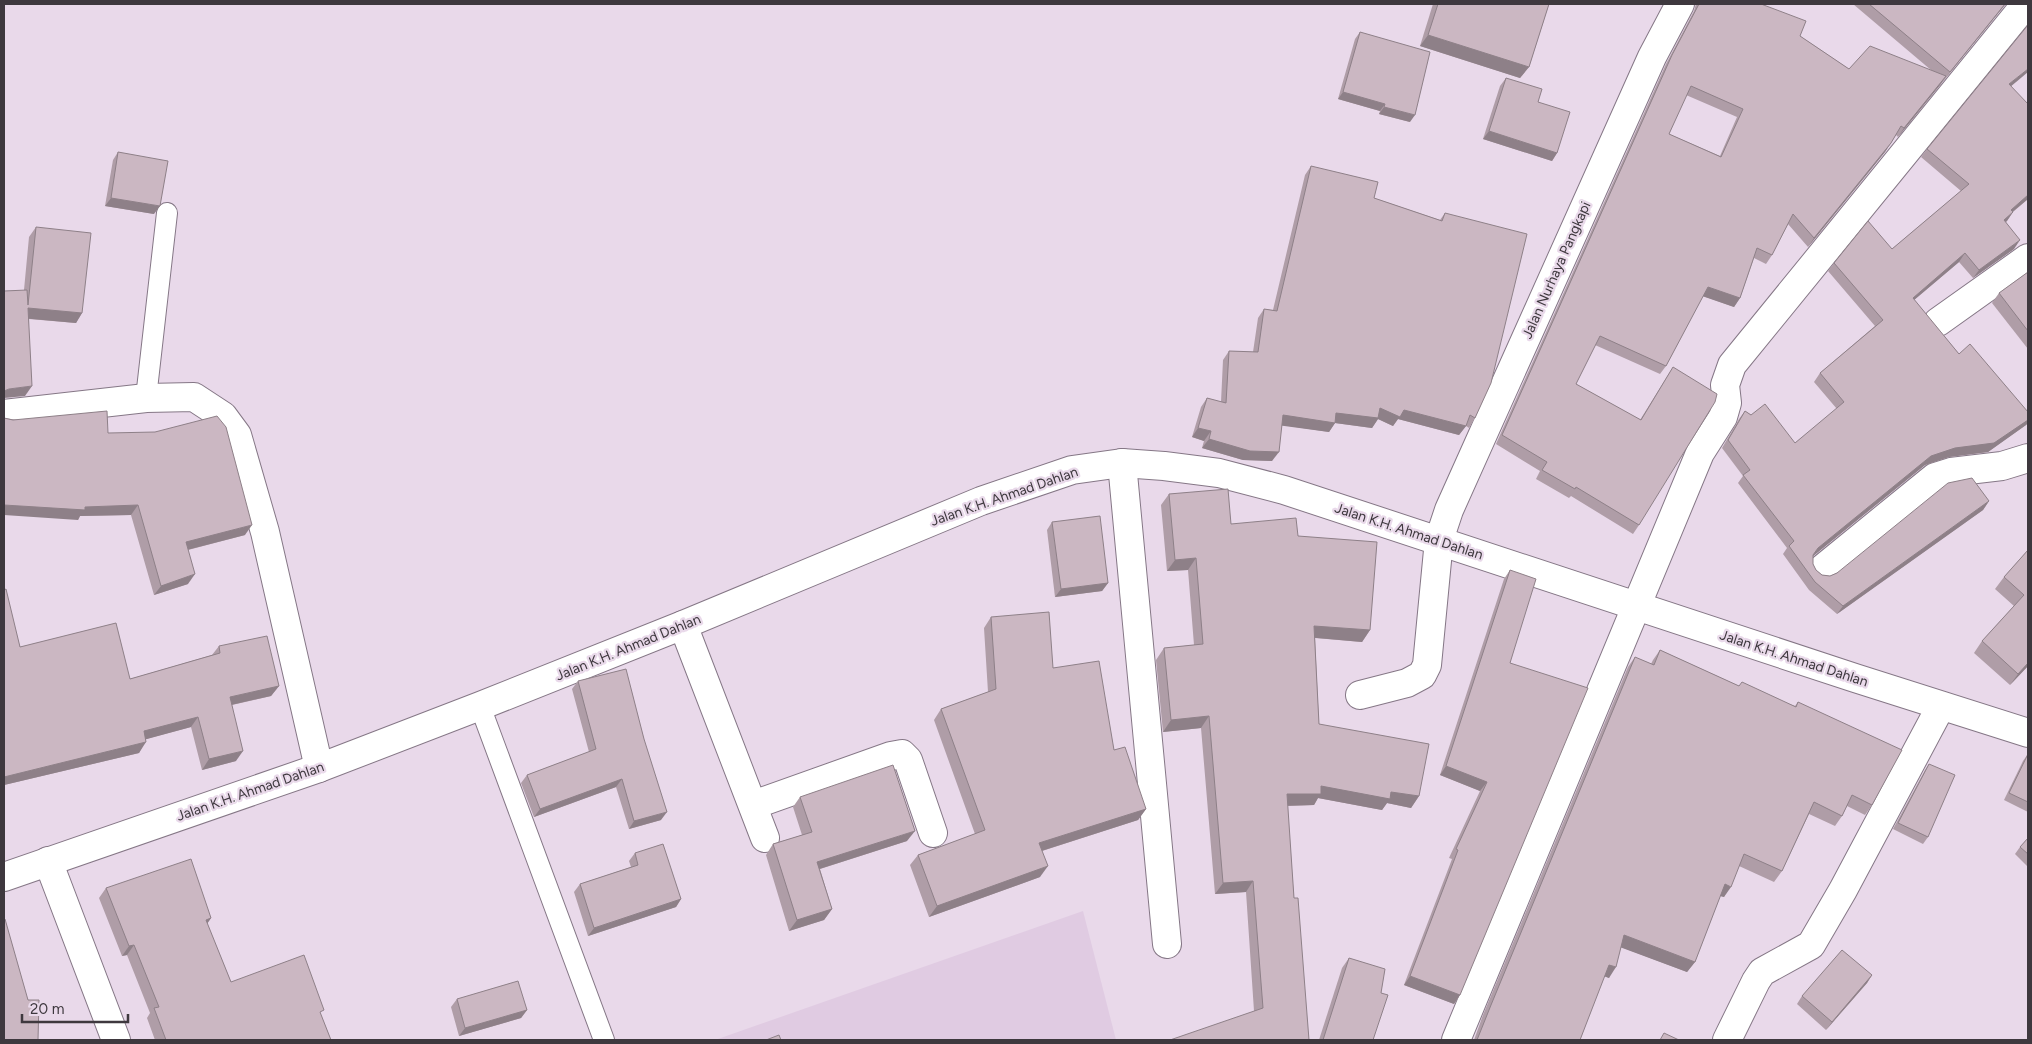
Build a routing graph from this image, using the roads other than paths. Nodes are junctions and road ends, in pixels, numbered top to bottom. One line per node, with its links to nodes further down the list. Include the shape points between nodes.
1 (1680, 4): 10 (street, Jalan Nurhaya Pangkapi, via 1652,57 1449,510)
2 (2026, 4): 12 (street, via 1732,365 1725,385 1727,403 1723,417 1700,453)
3 (167, 213): 6 (lane)
4 (2028, 258): 5 (street)
5 (1938, 322)
6 (146, 398): 7 (street); 18 (street, via 194,397 223,416 237,435 265,532)
7 (4, 414)
8 (2028, 458): 11 (street, via 2002,466 1935,477)
9 (1122, 463): 10 (street, Jalan K.H. Ahmad Dahlan, via 1219,473 1284,490); 13 (street, Jalan K.H. Ahmad Dahlan, via 1072,470 981,501); 24 (street)
10 (1439, 540): 12 (street, Jalan K.H. Ahmad Dahlan); 14 (street, Jalan Nurhaya Pangkapi, via 1427,665 1422,676)
11 (1822, 568)
12 (1635, 605): 16 (street, Jalan K.H. Ahmad Dahlan); 27 (street)
13 (683, 625): 15 (street, Jalan K.H. Ahmad Dahlan); 19 (street)
14 (1360, 695)
15 (480, 706): 18 (street, Jalan K.H. Ahmad Dahlan); 26 (lane)
16 (1941, 706): 17 (street, Jalan K.H. Ahmad Dahlan); 28 (street, via 1812,945 1762,972)
17 (2028, 732)
18 (320, 768): 22 (street, Jalan K.H. Ahmad Dahlan)
19 (753, 805): 20 (street, via 902,754 908,760); 21 (street)
20 (933, 833)
21 (765, 838)
22 (48, 861): 23 (street, Jalan K.H. Ahmad Dahlan); 25 (street)
23 (4, 877)
24 (1166, 944)
25 (116, 1040)
26 (604, 1040)
27 (1456, 1040)
28 (1727, 1040)

